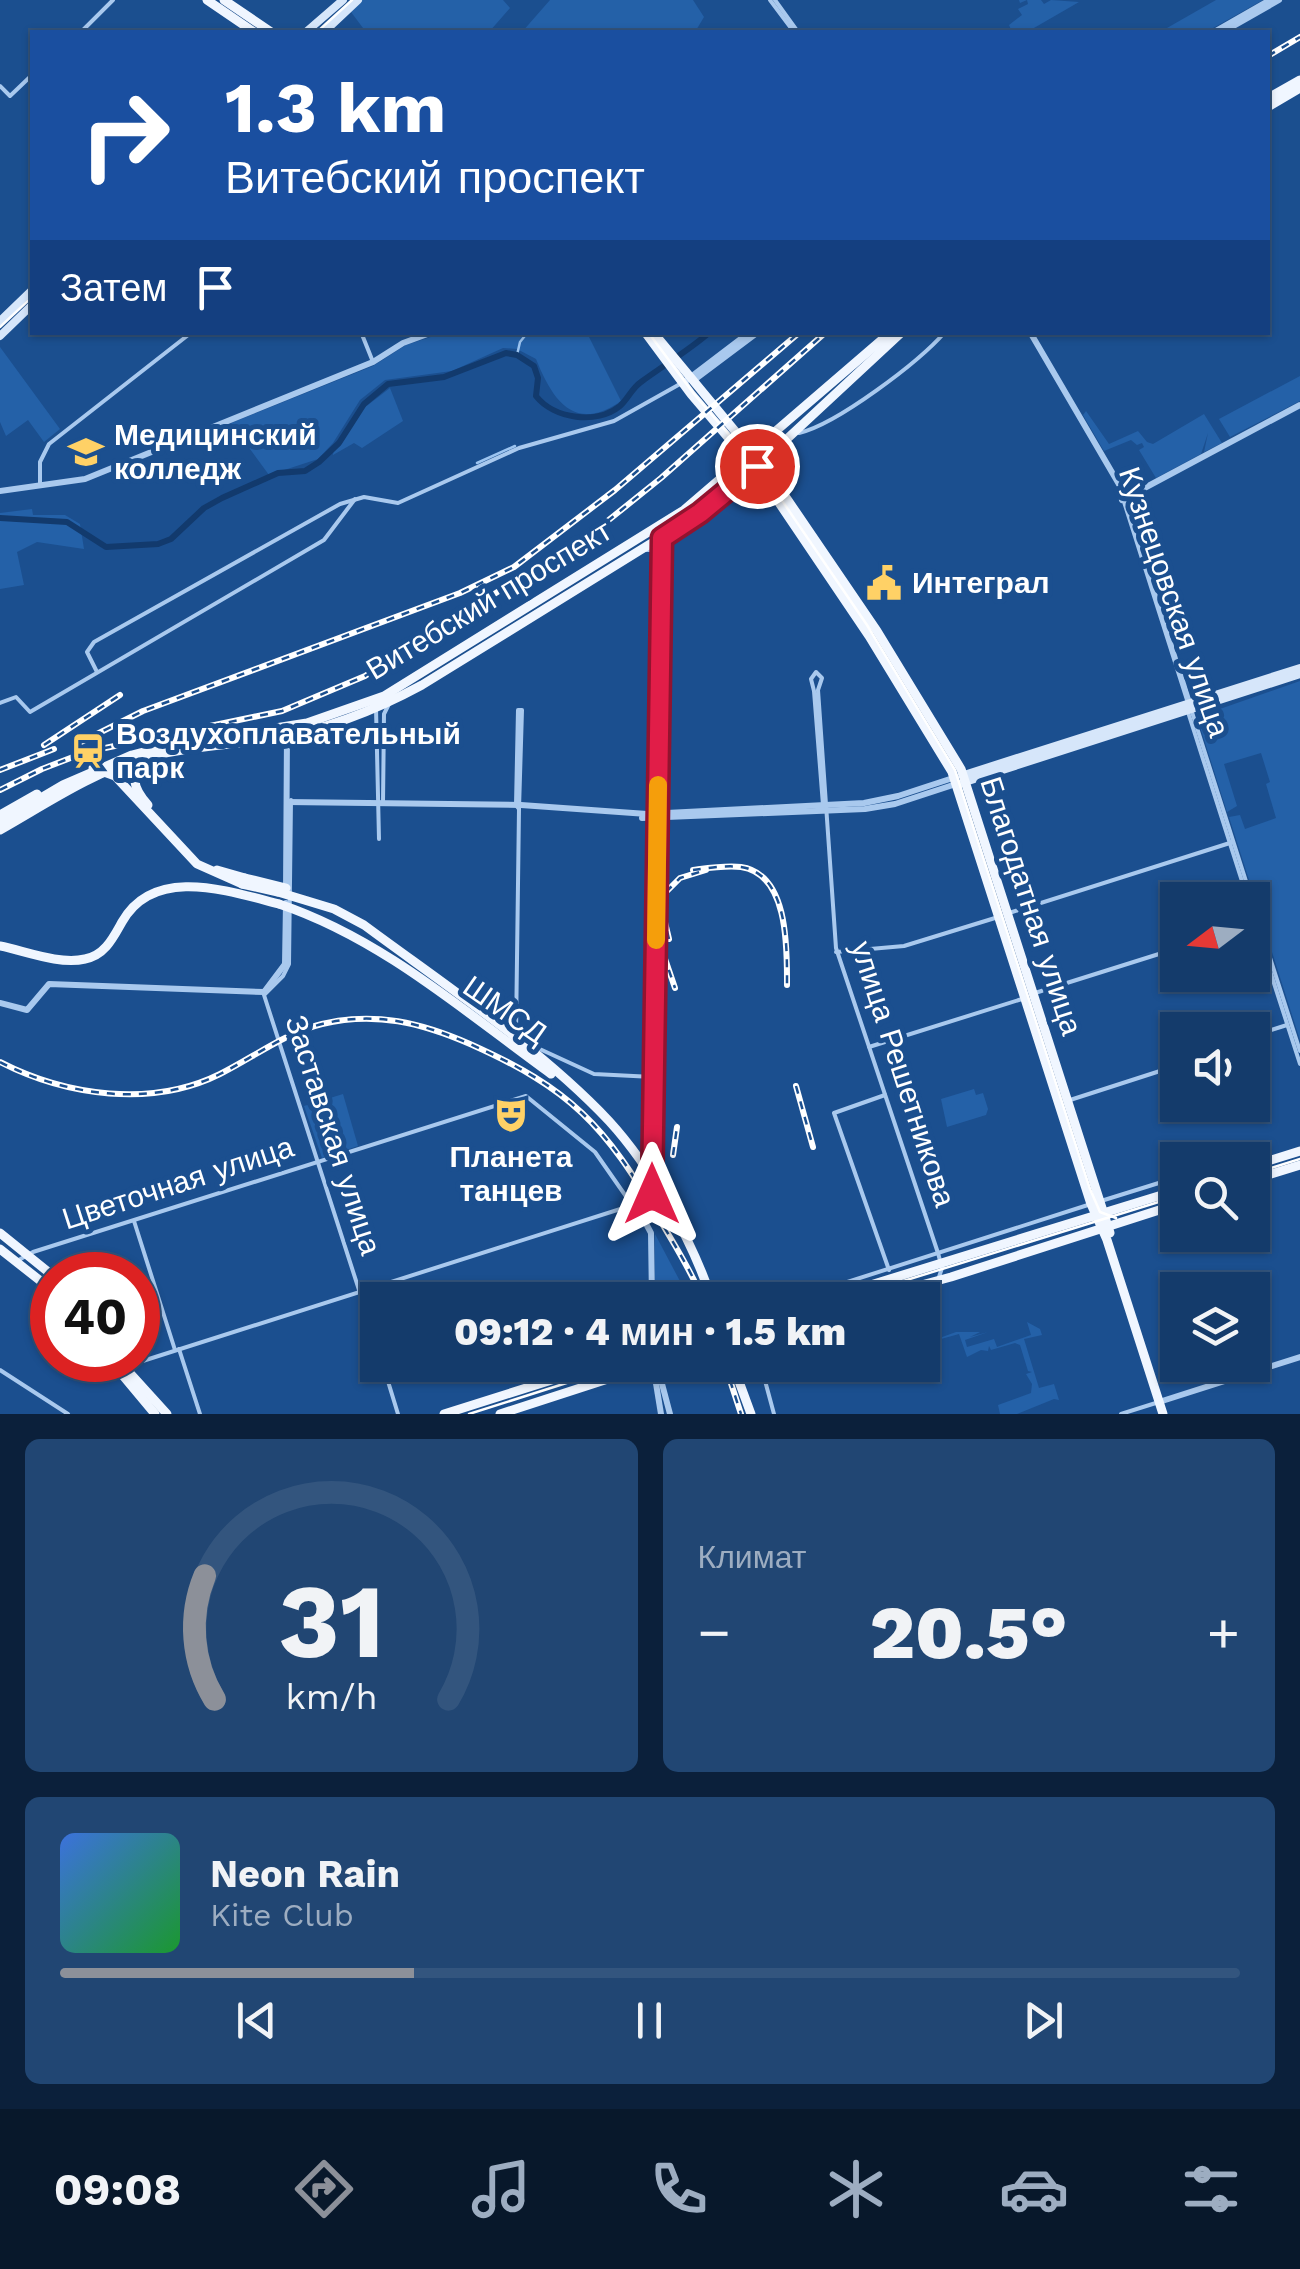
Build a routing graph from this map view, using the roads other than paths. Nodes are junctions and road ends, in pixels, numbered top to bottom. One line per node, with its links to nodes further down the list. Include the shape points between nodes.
1 (113, 0): 9 (street)
2 (207, 0): 7 (main road)
3 (343, 0): 10 (main road)
4 (358, 0): 11 (main road)
5 (772, 0): 12 (street)
6 (1276, 0): 13 (street); 14 (street)
7 (224, 4): 8 (main road)
8 (250, 26)
9 (82, 30)
10 (308, 30)
11 (326, 30)
12 (794, 30)
13 (1218, 30)
14 (1226, 30)
15 (30, 77): 17 (street, via 10,96)
16 (1300, 80): 19 (main road)
17 (0, 86)
18 (1300, 88): 20 (main road)
19 (1270, 97)
20 (1270, 106)
21 (30, 292): 23 (main road)
22 (30, 307): 35 (main road)
23 (0, 321)
24 (188, 335): 47 (street, via 48,445)
25 (362, 335): 37 (street)
26 (425, 335): 37 (street)
27 (648, 335): 36 (main road)
28 (655, 335): 36 (main road)
29 (746, 335): 39 (street)
30 (754, 335): 39 (street)
31 (888, 335): 38 (main road, Витебский проспект)
32 (898, 335): 38 (main road, Витебский проспект)
33 (942, 335): 41 (street, Витебский проспект, via 886,383 816,427)
34 (1028, 335): 50 (street, Кузнецовская улица)
35 (0, 336)
36 (667, 356): 39 (main road, Благодатная улица)
37 (374, 362): 47 (street, via 90,477)
38 (848, 375): 41 (main road, Витебский проспект); 43 (main road, Витебский проспект)
39 (688, 381): 42 (main road, Благодатная улица); 49 (street, via 614,421 519,448 403,501)
40 (1300, 407): 50 (street)
41 (790, 435): 45 (main road, Витебский проспект)
42 (735, 438): 43 (main road); 44 (main road, Благодатная улица); 46 (main road)
43 (766, 441): 44 (main road, Витебский проспект)
44 (750, 456): 45 (main road, Благодатная улица); 46 (main road, Витебский проспект)
45 (758, 465): 51 (main road, Витебский проспект); 68 (main road, Благодатная улица, via 877,631)
46 (729, 475): 51 (main road, Витебский проспект)
47 (40, 485): 48 (street)
48 (0, 490)
49 (355, 498): 61 (street, via 328,538); 61 (street, via 94,642 87,652)
50 (1124, 500): 64 (street, Кузнецовская улица)
51 (702, 504): 52 (main road, Витебский проспект); 54 (main road, Витебский проспект)
52 (662, 538): 53 (main road, Витебский проспект); 73 (street)
53 (644, 549): 55 (main road, Витебский проспект); 73 (street, via 656,554)
54 (593, 567): 55 (main road); 56 (main road, Витебский проспект)
55 (600, 577): 58 (main road, Витебский проспект)
56 (525, 609): 57 (main road, Витебский проспект); 58 (main road)
57 (511, 618): 59 (main road); 62 (main road, Витебский проспект)
58 (532, 619): 59 (main road, Витебский проспект)
59 (517, 628): 62 (main road, Витебский проспект)
60 (1300, 671): 64 (main road)
61 (97, 672): 63 (street, via 30,712 16,697)
62 (387, 699): 65 (main road, Витебский проспект); 70 (street)
63 (0, 704)
64 (1189, 707): 68 (main road); 77 (street, Кузнецовская улица)
65 (370, 708): 66 (main road, Витебский проспект); 70 (street)
66 (289, 732): 67 (main road, Витебский проспект); 69 (street, Заставская улица); 74 (main road, Витебский проспект, via 188,741 132,755)
67 (174, 752): 75 (main road, Витебский проспект, via 109,770); 78 (main road, via 140,766 136,790 200,860)
68 (961, 780): 72 (street, via 858,807); 80 (main road, Благодатная улица)
69 (290, 802): 70 (street); 85 (street, Заставская улица, via 285,961)
70 (380, 803): 71 (street); 76 (street)
71 (519, 806): 71 (street, via 522,710 518,710); 73 (street); 95 (street, via 516,1035 594,1074)
72 (825, 808): 72 (street, улица Решетникова, via 822,678 816,672 810,679); 73 (street); 82 (street, улица Решетникова)
73 (656, 814): 95 (street)
74 (0, 818): 78 (main road, bridge, via 84,769 99,768 198,864)
75 (0, 830)
76 (379, 839)
77 (1232, 843): 79 (street, Кузнецовская улица); 80 (street)
78 (243, 880): 119 (main road, ШМСД, bridge, via 364,925 542,1058 634,1152 679,1225)
79 (1245, 882)
80 (1004, 915): 82 (street, via 904,946); 86 (main road, Благодатная улица)
81 (0, 946): 120 (main road, ШМСД, bridge, via 73,960 92,957 142,896 174,887 238,894 339,928 562,1081 609,1124 644,1170)
82 (836, 952): 90 (street, улица Решетникова)
83 (1160, 954): 86 (street)
84 (1270, 968): 88 (street, Кузнецовская улица)
85 (264, 992): 87 (street, via 48,984 27,1010); 100 (street, Заставская улица)
86 (1030, 996): 90 (street); 92 (main road, Благодатная улица)
87 (0, 1003)
88 (1289, 1024): 89 (street); 91 (street, Кузнецовская улица); 93 (street, Кузнецовская улица)
89 (1270, 1030)
90 (869, 1047): 96 (street, улица Решетникова)
91 (1300, 1051)
92 (1051, 1064): 97 (main road, Благодатная улица); 106 (main road, Благодатная улица)
93 (1300, 1064)
94 (1160, 1072): 97 (street)
95 (653, 1076): 105 (street, via 652,1194)
96 (885, 1096): 114 (street, улица Решетникова); 117 (street, via 834,1112)
97 (1067, 1100): 106 (main road, Благодатная улица)
98 (1300, 1151): 99 (main road)
99 (1270, 1161)
100 (318, 1162): 105 (street, Цветочная улица, via 526,1096 595,1152); 108 (street, Цветочная улица); 123 (street, Заставская улица)
101 (1300, 1164): 102 (main road)
102 (1270, 1174)
103 (1160, 1184): 106 (street)
104 (1160, 1194): 106 (main road)
105 (634, 1205): 118 (street, via 652,1233); 123 (street)
106 (1097, 1208): 109 (main road, Благодатная улица); 114 (main road)
107 (1160, 1210): 109 (main road)
108 (134, 1220): 112 (street, Цветочная улица); 125 (street)
109 (1105, 1227): 122 (main road); 138 (main road, Благодатная улица)
110 (0, 1233): 112 (main road)
111 (0, 1249): 115 (main road)
112 (27, 1254): 113 (main road); 115 (street, Цветочная улица)
113 (30, 1257)
114 (940, 1258): 117 (main road); 122 (street, via 940,1275)
115 (17, 1261): 116 (main road)
116 (30, 1272)
117 (890, 1274): 121 (main road)
118 (652, 1282)
119 (703, 1282)
120 (703, 1282)
121 (866, 1282)
122 (931, 1282)
123 (359, 1291): 124 (street, Заставская улица); 125 (street)
124 (360, 1294)
125 (177, 1349): 126 (street); 142 (street)
126 (160, 1354)
127 (1300, 1357): 138 (street)
128 (0, 1370): 139 (street)
129 (132, 1382): 140 (main road)
130 (137, 1382): 141 (main road)
131 (388, 1382): 143 (street)
132 (545, 1382): 144 (main road)
133 (599, 1382): 145 (main road)
134 (657, 1382): 146 (street)
135 (660, 1382): 147 (street)
136 (738, 1382): 148 (main road)
137 (766, 1382): 149 (street)
138 (1162, 1401): 150 (street); 151 (main road, Благодатная улица)
139 (68, 1414)
140 (155, 1414)
141 (168, 1414)
142 (200, 1414)
143 (398, 1414)
144 (444, 1414)
145 (502, 1414)
146 (661, 1414)
147 (670, 1414)
148 (750, 1414)
149 (774, 1414)
150 (1121, 1414)
151 (1166, 1414)

